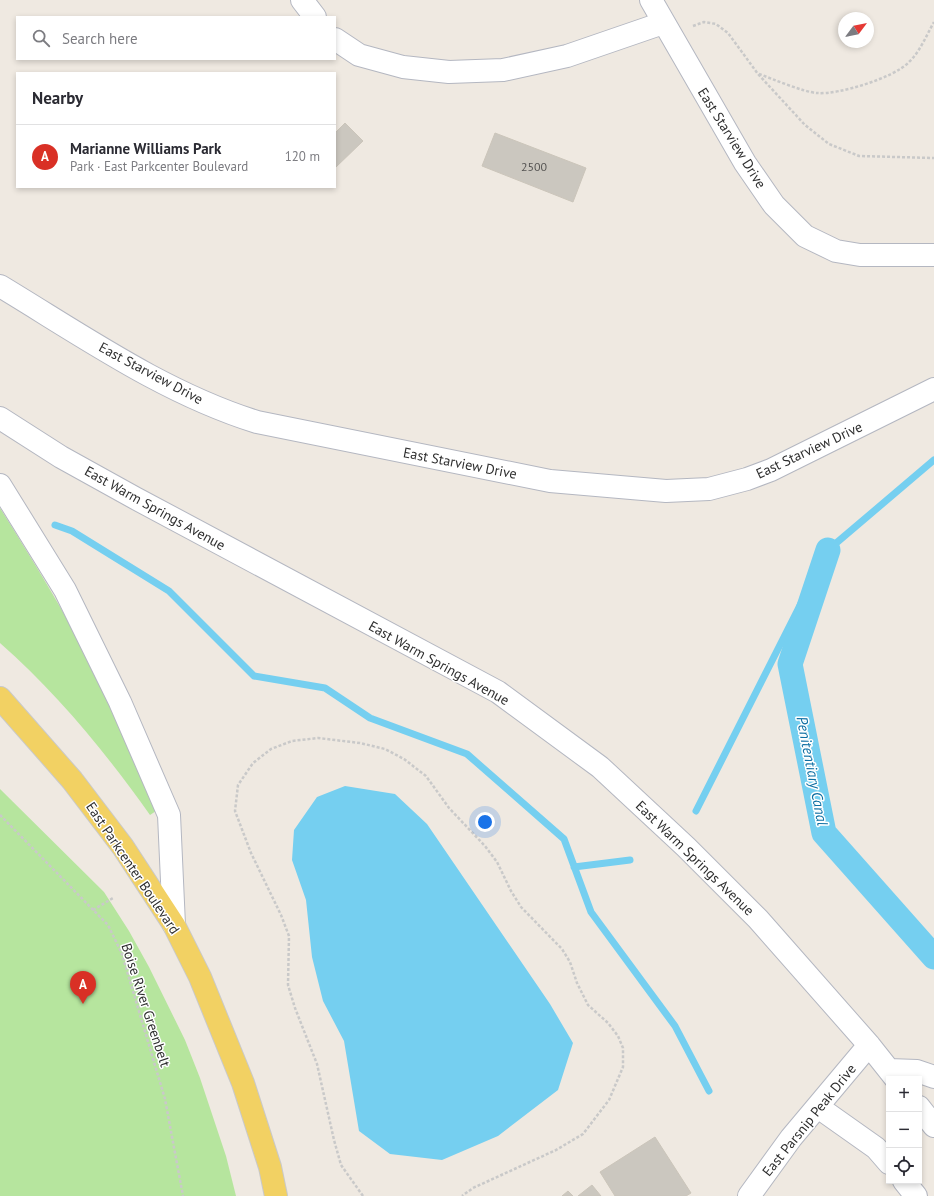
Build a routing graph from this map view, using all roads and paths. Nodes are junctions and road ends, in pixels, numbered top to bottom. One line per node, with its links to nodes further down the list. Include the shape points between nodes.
1 (302, 0): 3 (street)
2 (651, 0): 5 (street, East Starview Drive)
3 (314, 16)
4 (934, 22): 7 (path, via 918,52 907,65 846,91 816,93)
5 (667, 29): 6 (street, via 503,70 449,72 402,67 359,55); 7 (path, via 704,22 716,24 728,34); 9 (street, East Starview Drive, via 745,163 774,205 805,236 836,251 860,255)
6 (336, 40)
7 (758, 74): 8 (path, via 805,125 829,144 859,156)
8 (934, 158)
9 (934, 255)
10 (0, 286): 11 (street, East Starview Drive, via 164,384 233,414 257,422 550,481 666,492 709,489 771,470)
11 (934, 389)
12 (0, 418): 19 (street, East Warm Springs Avenue, via 61,457 115,487 504,697 600,767 686,847 783,945)
13 (0, 485): 18 (street, via 64,590 120,702 169,815)
14 (0, 698): 18 (main road, East Parkcenter Boulevard, via 72,780 122,847)
15 (0, 815): 17 (path, Boise River Greenbelt)
16 (114, 898): 17 (path)
17 (92, 910): 27 (path, Boise River Greenbelt, via 108,925 122,954 165,1098)
18 (174, 925): 28 (main road, East Parkcenter Boulevard, via 200,977 243,1083 270,1167)
19 (870, 1045): 20 (street, East Warm Springs Avenue); 22 (street, East Parsnip Peak Drive)
20 (893, 1075): 21 (street, via 917,1071)
21 (934, 1077)
22 (818, 1107): 25 (street, via 876,1148); 31 (street, East Parsnip Peak Drive, via 791,1138)
23 (922, 1111): 24 (street)
24 (934, 1126)
25 (886, 1160)
26 (906, 1184): 32 (street)
27 (183, 1196)
28 (276, 1196)
29 (363, 1196): 30 (path, via 341,1165 317,1064 288,985 289,936 235,811 238,786 253,763 271,749 292,741 318,738 385,749 404,759 426,776 449,808 497,862 521,907 562,949 588,1005 608,1023 623,1048 623,1067 609,1100 583,1134 556,1150 473,1188)
30 (462, 1196)
31 (749, 1196)
32 (916, 1196)

